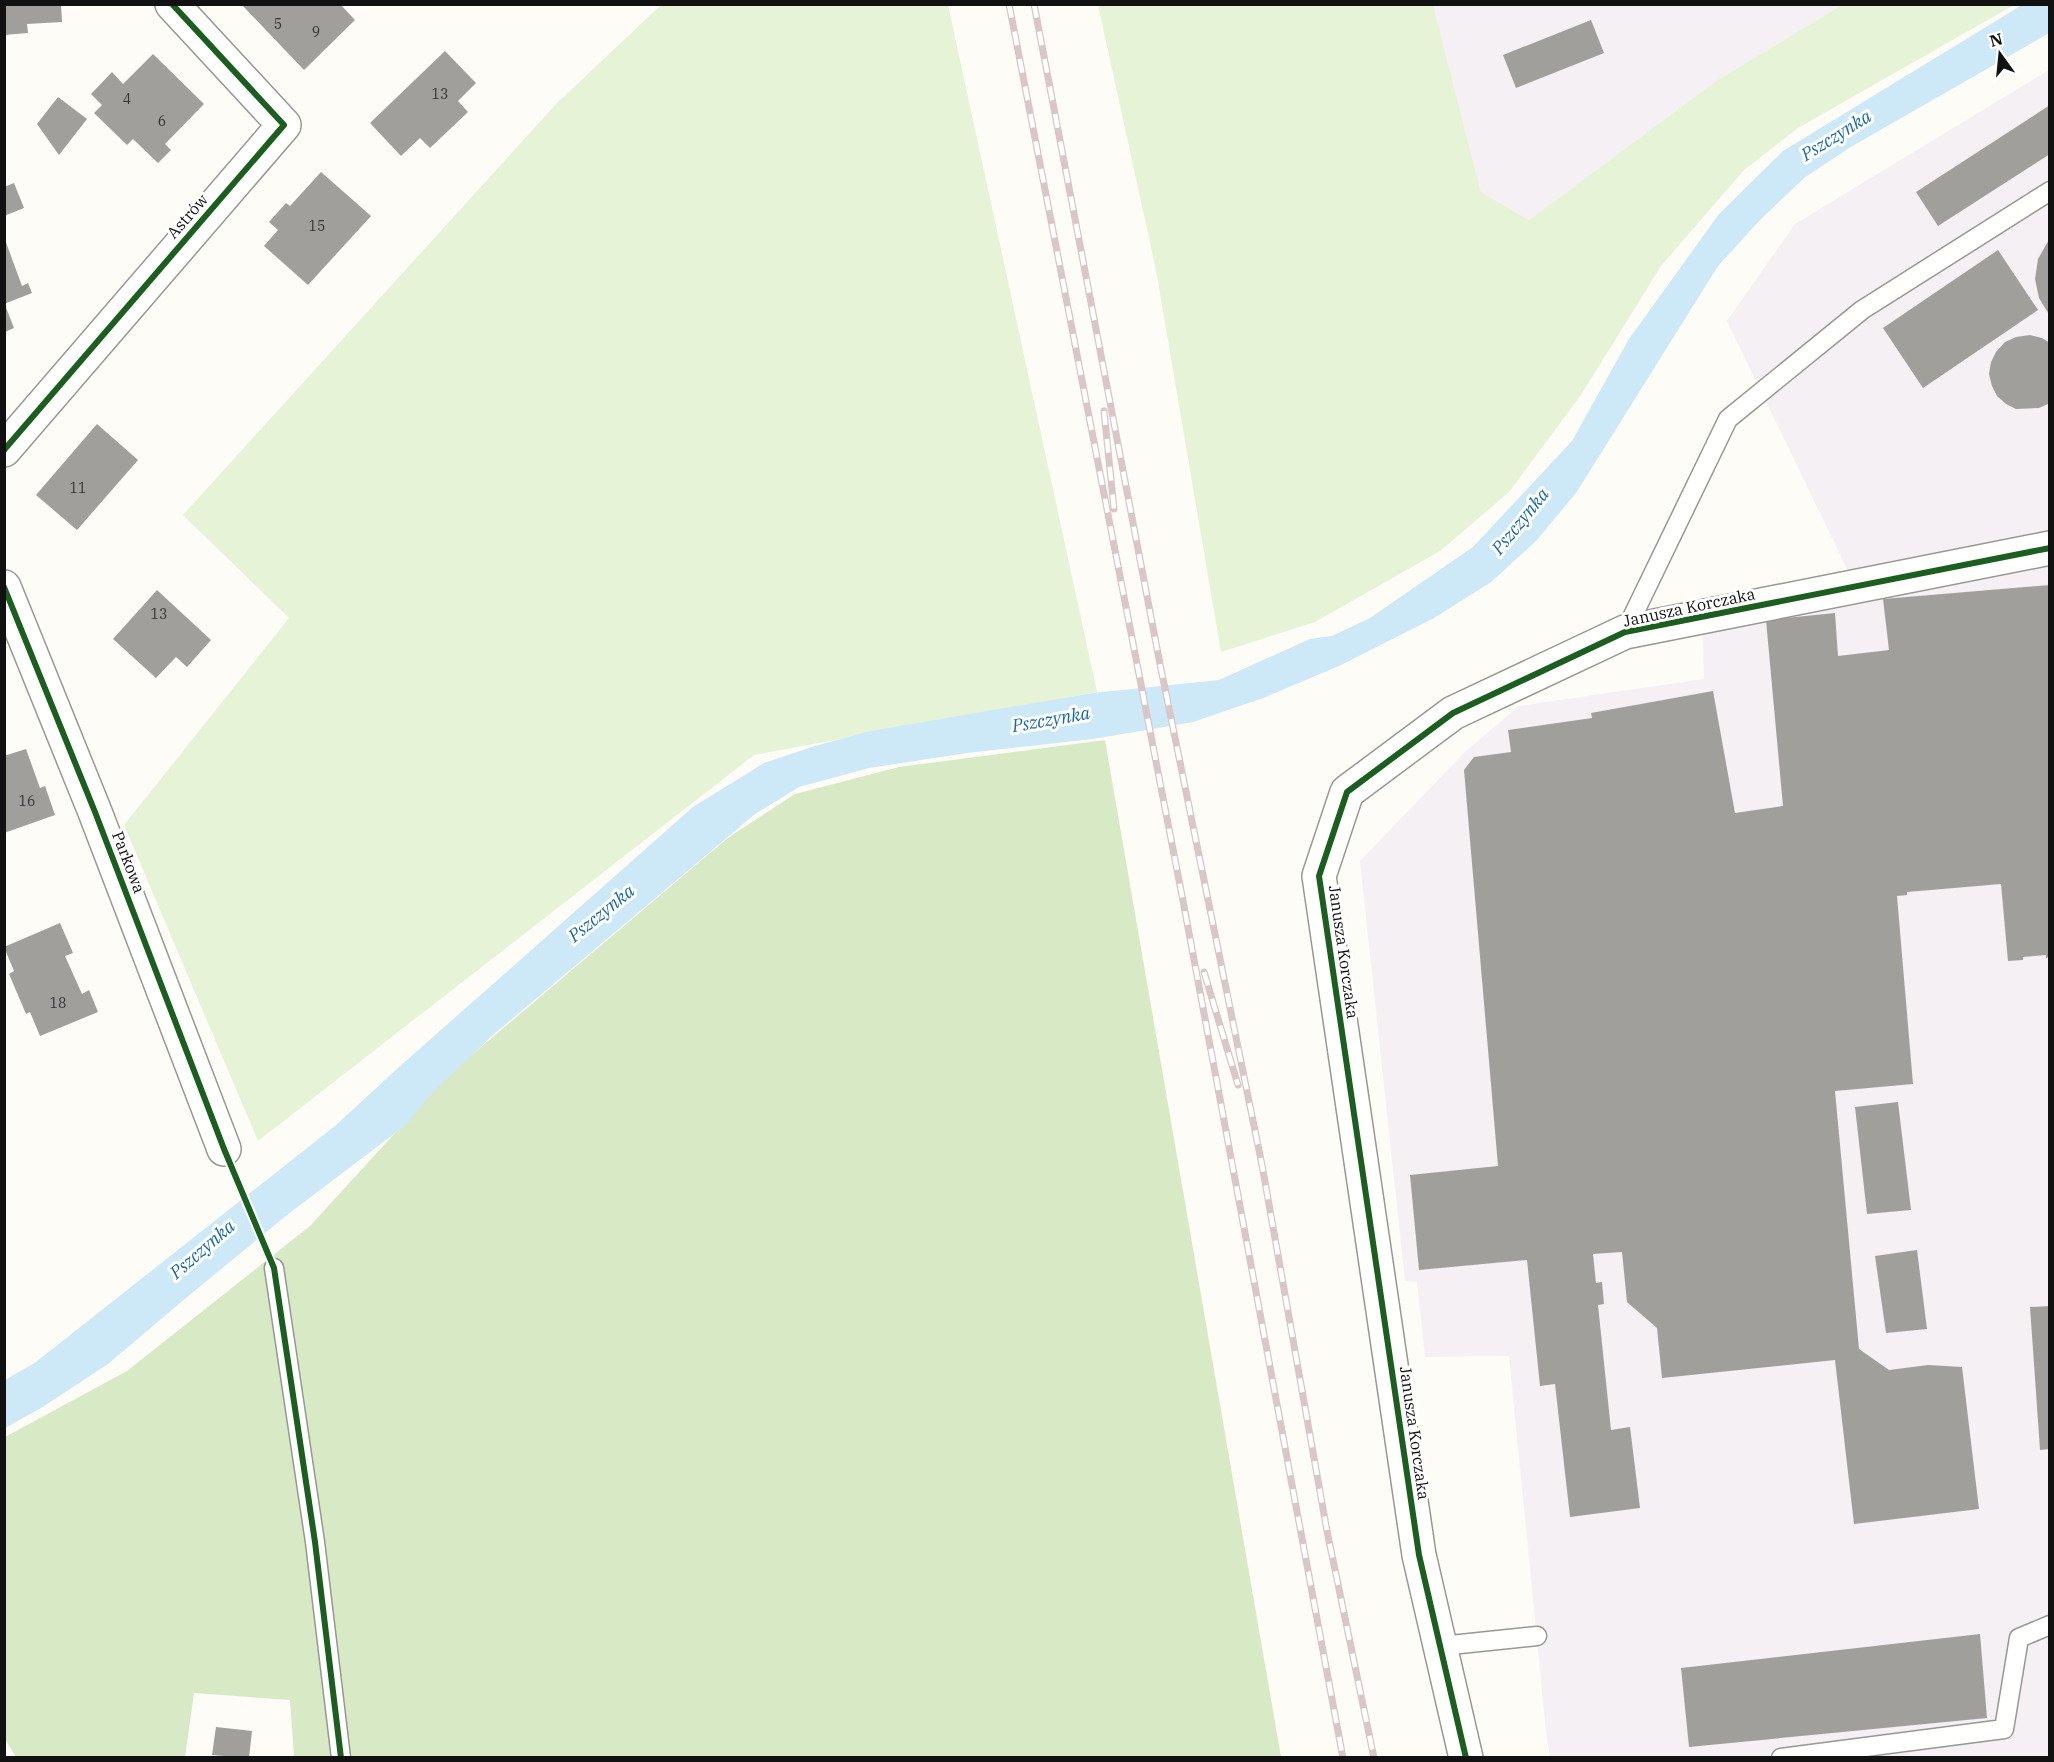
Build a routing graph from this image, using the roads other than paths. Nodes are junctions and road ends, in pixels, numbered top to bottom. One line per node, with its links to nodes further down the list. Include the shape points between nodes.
1 (172, 4): 3 (street, Astrów, via 284,125)
2 (2049, 191): 6 (lane, via 1862,310 1728,419)
3 (4, 450)
4 (2049, 548): 6 (street, Janusza Korczaka)
5 (4, 587): 7 (street, Parkowa, via 96,812)
6 (1625, 632): 11 (street, Janusza Korczaka, via 1453,712 1347,792 1319,876 1419,1555)
7 (224, 1149)
8 (274, 1268): 12 (lane, via 315,1542)
9 (2049, 1625): 14 (lane, via 2019,1638 2004,1729)
10 (1537, 1636): 11 (lane)
11 (1440, 1646): 13 (street, Janusza Korczaka)
12 (341, 1758)
13 (1466, 1758)
14 (1780, 1758)

